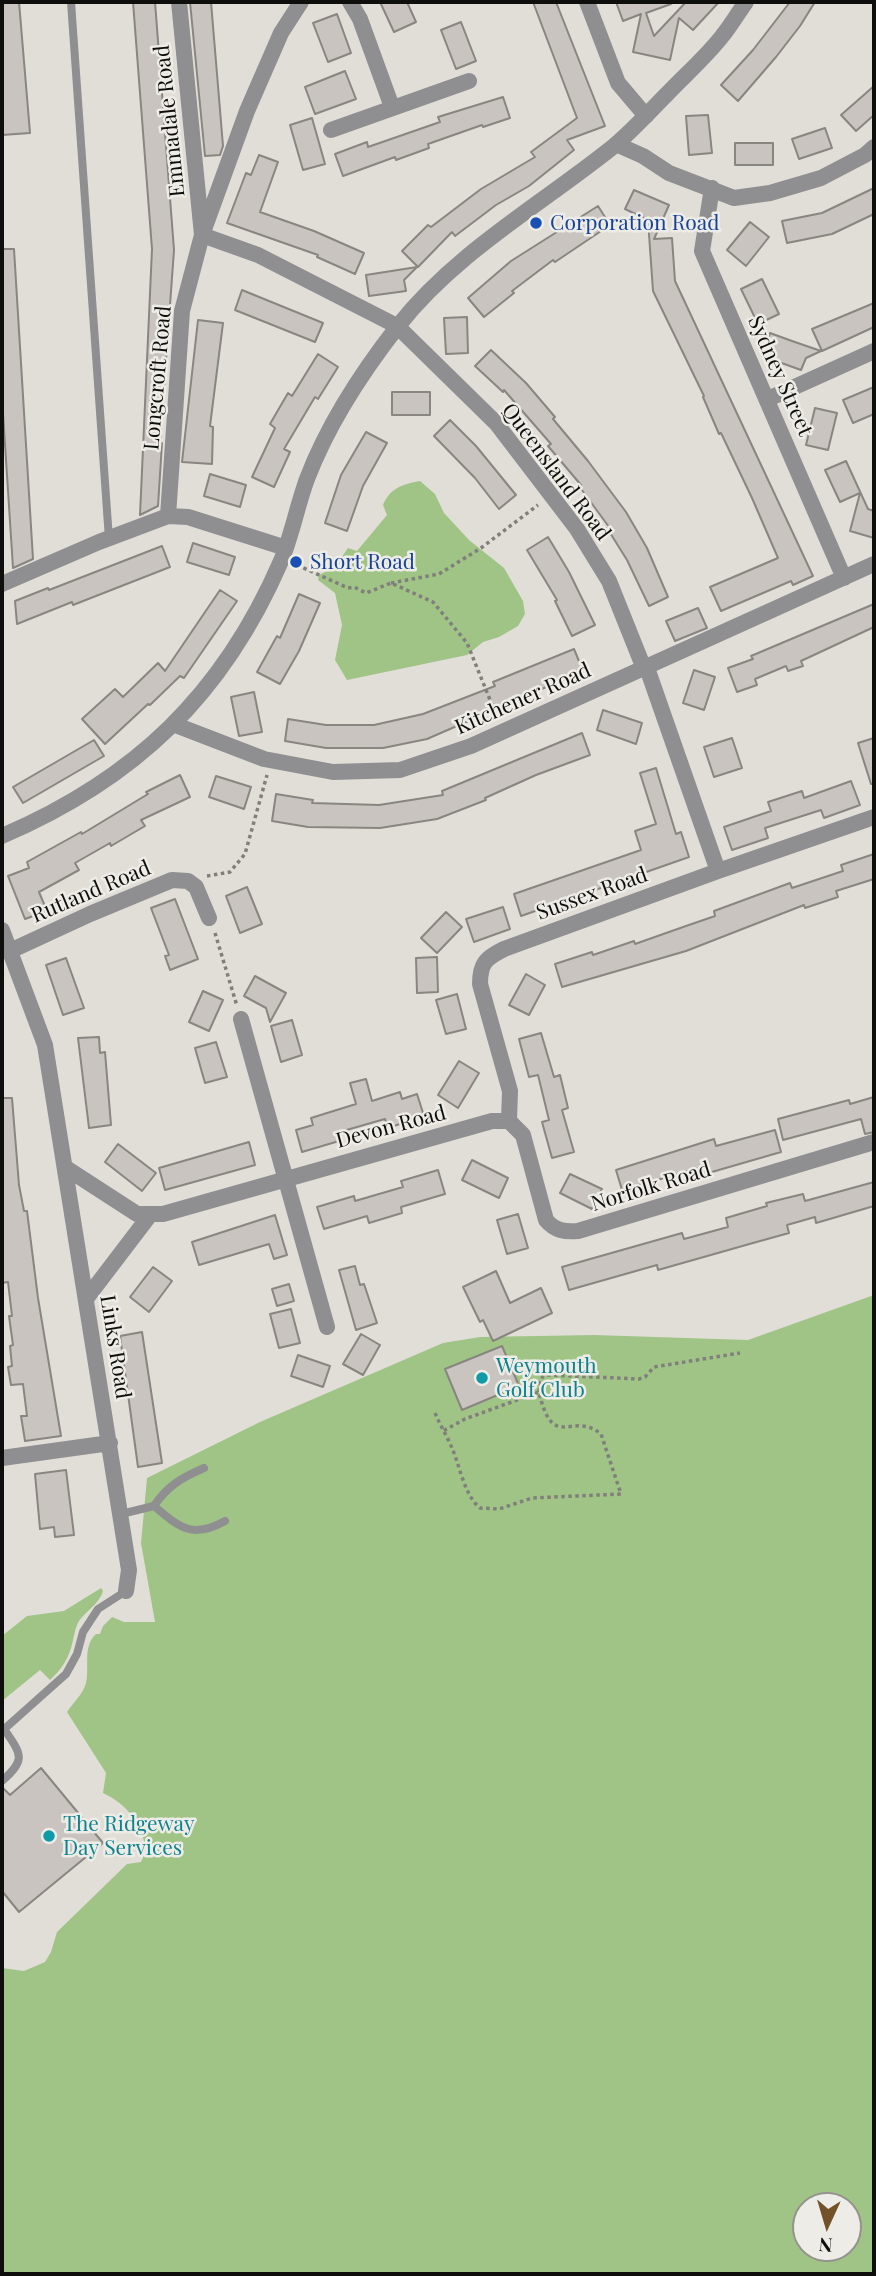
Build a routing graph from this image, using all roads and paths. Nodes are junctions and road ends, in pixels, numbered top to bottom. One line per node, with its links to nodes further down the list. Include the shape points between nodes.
1 (71, 2): 20 (lane)
2 (179, 2): 14 (street, Emmadale Road)
3 (301, 2): 14 (street, Longcroft Road, via 247,111)
4 (350, 2): 8 (street)
5 (587, 2): 9 (street, via 618,83)
6 (746, 2): 9 (street, via 722,36)
7 (470, 81): 8 (street)
8 (392, 107): 10 (street)
9 (646, 116): 11 (street)
10 (331, 130)
11 (616, 144): 13 (street, via 669,173); 15 (street, via 477,250)
12 (874, 147): 13 (street, via 821,178 771,192 734,198)
13 (712, 188): 17 (street, Sydney Street, via 702,251)
14 (202, 235): 15 (street, Queensland Road, via 258,255); 19 (street, Longcroft Road, via 182,312)
15 (397, 327): 18 (street, Queensland Road, via 496,423); 21 (street, via 335,418 307,479)
16 (874, 351): 17 (street)
17 (768, 399): 23 (street, Sydney Street)
18 (551, 495): 25 (path, via 439,574); 26 (street, Queensland Road, via 609,581)
19 (168, 516): 20 (street); 21 (street, via 188,517)
20 (109, 539): 24 (street)
21 (284, 553): 25 (path, via 348,588 366,593); 27 (street, via 236,649)
22 (874, 564): 23 (street, Kitchener Road)
23 (844, 578): 26 (street, Kitchener Road)
24 (2, 583)
25 (391, 583): 28 (path, via 433,602 467,643)
26 (647, 668): 28 (street, Kitchener Road); 32 (street, Queensland Road)
27 (173, 724): 29 (street, Kitchener Road); 31 (street, via 125,768 77,800)
28 (503, 731): 29 (street, Kitchener Road, via 400,770 333,772)
29 (271, 760): 33 (path, via 245,854 230,872 209,874)
30 (874, 817): 32 (street, Sussex Road)
31 (2, 836)
32 (718, 871): 38 (street, Sussex Road, via 486,958 480,984 510,1091)
33 (196, 887): 34 (street); 36 (street, Rutland Road, via 188,881 172,880)
34 (209, 918): 37 (path)
35 (2, 930): 36 (street, Links Road)
36 (10, 951): 40 (street, Links Road, via 45,1045)
37 (241, 1019): 41 (street)
38 (509, 1121): 39 (street, Norfolk Road, via 523,1135 546,1220 565,1232); 41 (street, Devon Road, via 492,1121)
39 (874, 1142)
40 (66, 1168): 42 (street, via 128,1210); 43 (street, Links Road)
41 (285, 1178): 42 (street, Devon Road); 44 (street)
42 (150, 1215): 43 (street)
43 (86, 1299): 49 (street, Links Road)
44 (327, 1327)
45 (740, 1353): 46 (path, via 654,1367 639,1379 543,1376)
46 (539, 1392): 48 (path); 48 (path, via 553,1425 587,1426 601,1434 621,1494 532,1498 499,1509 480,1508)
47 (435, 1413): 48 (path)
48 (443, 1431)
49 (110, 1443): 50 (street); 53 (street, Links Road)
50 (2, 1458)
51 (204, 1468): 52 (lane, via 174,1483)
52 (154, 1506): 53 (lane); 54 (lane, via 174,1524 196,1531)
53 (121, 1514): 55 (street, Links Road, via 129,1570)
54 (225, 1521)
55 (126, 1591): 56 (lane, Links Road, via 99,1609 83,1632 78,1654 66,1674)
56 (3, 1730): 57 (lane, Links Road, via 20,1758 16,1769)
57 (2, 1781)

